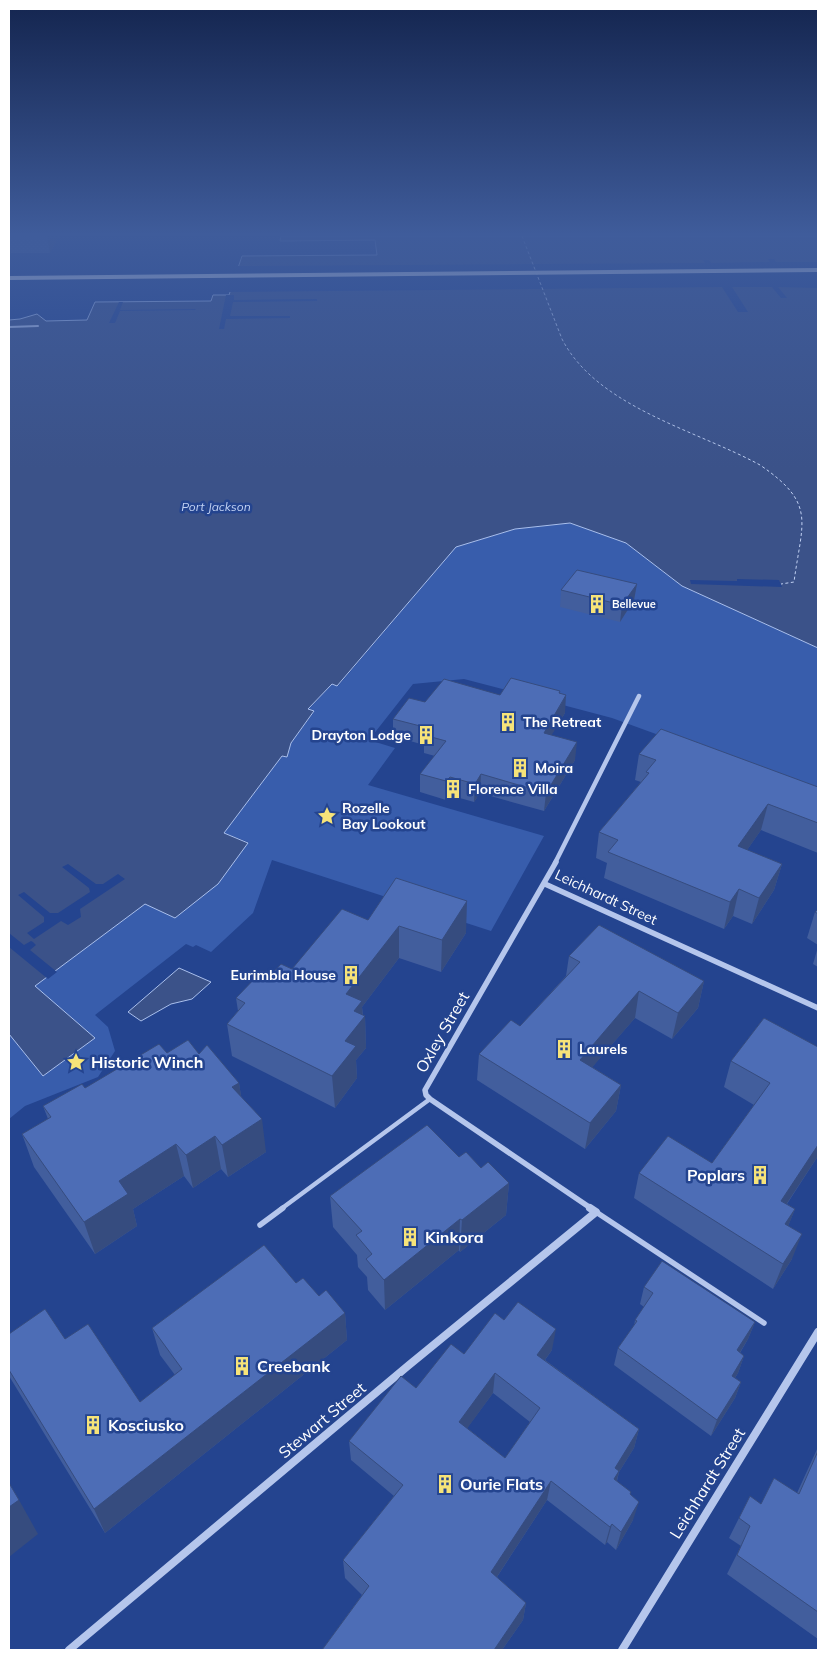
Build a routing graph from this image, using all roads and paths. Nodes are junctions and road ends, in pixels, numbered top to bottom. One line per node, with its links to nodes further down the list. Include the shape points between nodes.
1 (9, 326): 2 (lane)
2 (38, 326)
3 (639, 696): 4 (street, Leichhardt Street)
4 (545, 884): 5 (street, Leichhardt Street); 6 (street, Oxley Street, via 426,1088)
5 (818, 1008)
6 (430, 1100): 7 (street); 8 (lane)
7 (596, 1212): 9 (lane); 11 (street, Stewart Street)
8 (260, 1225)
9 (764, 1323)
10 (818, 1332): 12 (street, Leichhardt Street)
11 (69, 1650)
12 (622, 1650)

